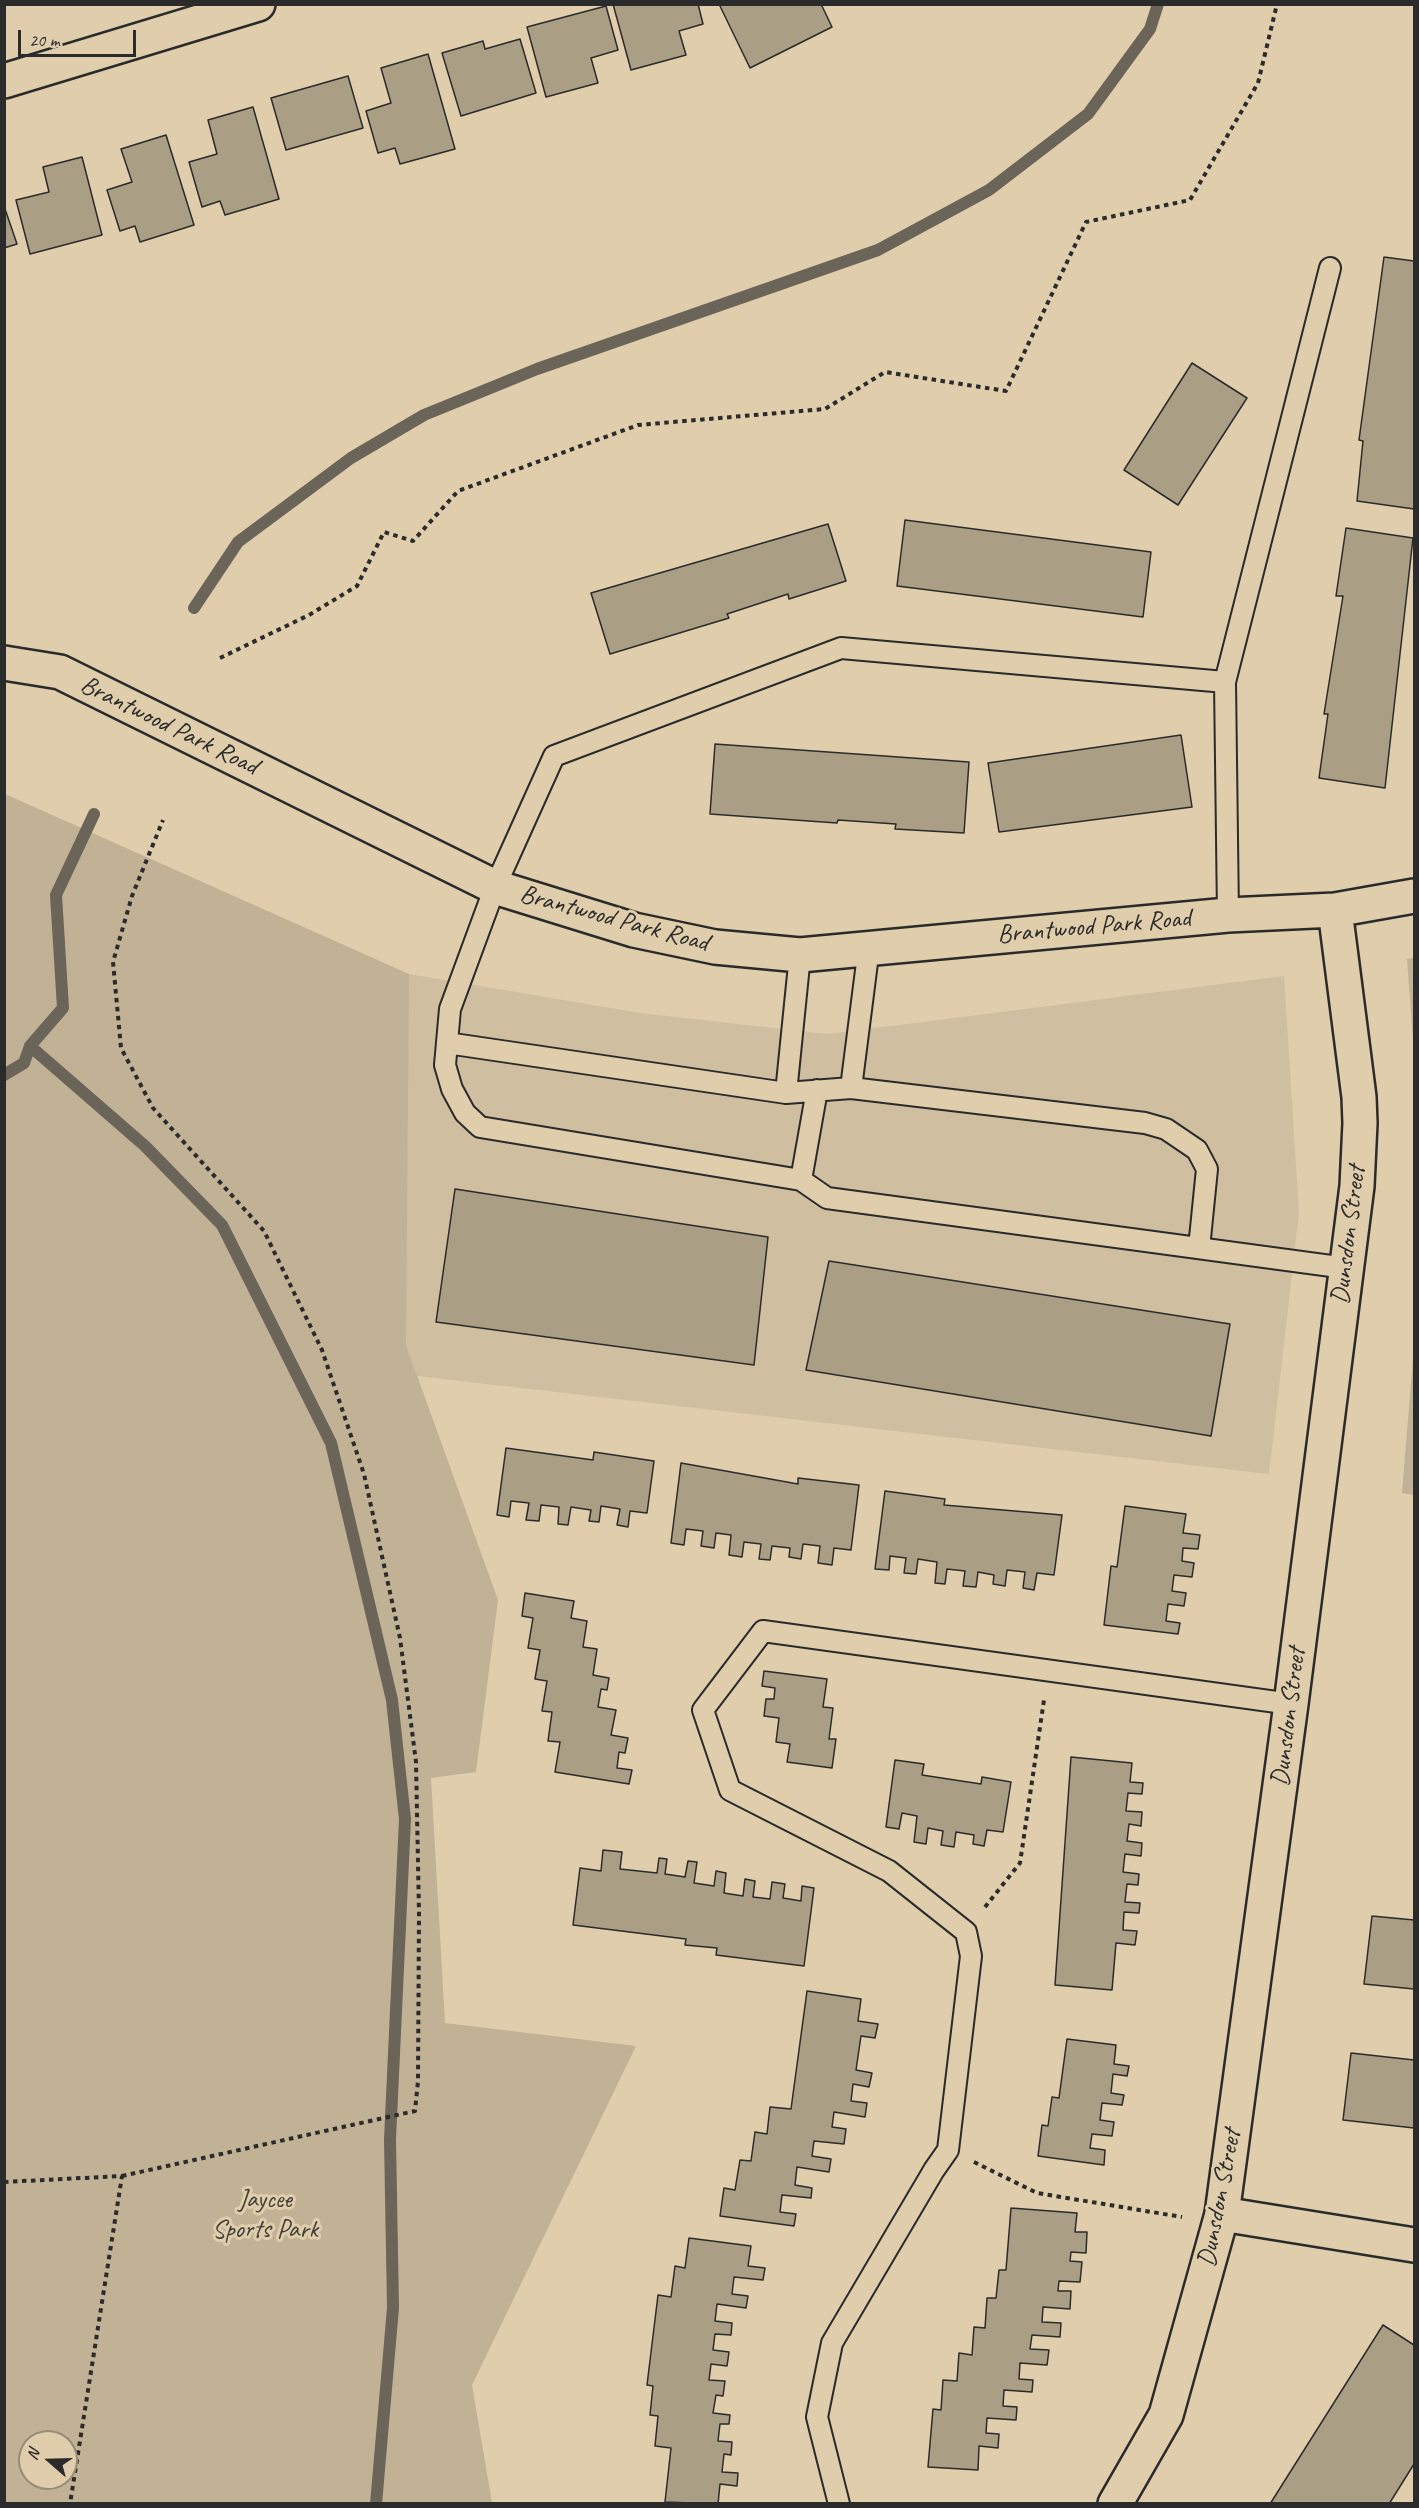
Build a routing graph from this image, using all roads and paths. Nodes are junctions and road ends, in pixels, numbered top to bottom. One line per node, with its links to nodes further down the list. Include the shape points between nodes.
1 (258, 4): 3 (street)
2 (1277, 4): 5 (path, via 1258,83 1190,200 1086,222 1006,391 885,372 825,409 638,425 458,491 412,541 384,532 357,586 309,615)
3 (4, 81)
4 (1330, 268): 7 (lane)
5 (220, 658)
6 (4, 663): 9 (street, Brantwood Park Road, via 60,672)
7 (1225, 682): 9 (lane, via 841,648 554,756); 12 (lane)
8 (163, 820): 26 (path, via 132,896 113,962 121,1048 153,1108 264,1231 322,1350 364,1474 400,1638 416,1762 418,2081 415,2111)
9 (495, 887): 14 (street, Brantwood Park Road, via 646,932 715,947); 15 (lane, via 450,1009)
10 (1414, 896): 11 (street, Brantwood Park Road)
11 (1335, 910): 12 (street, Brantwood Park Road); 21 (street, Dunsdon Street, via 1360,1123 1357,1186)
12 (1228, 915): 13 (street, Brantwood Park Road)
13 (869, 947): 14 (street, Brantwood Park Road); 16 (lane)
14 (800, 955): 18 (lane)
15 (447, 1043): 18 (lane); 19 (lane, via 445,1065 452,1089 465,1113 480,1127)
16 (851, 1088): 17 (lane); 20 (lane, via 1145,1123 1166,1129 1197,1150 1207,1169)
17 (817, 1090): 18 (lane); 19 (lane)
18 (786, 1093)
19 (801, 1180): 20 (lane, via 827,1198)
20 (1199, 1248): 21 (lane)
21 (1346, 1268): 23 (street, Dunsdon Street)
22 (1048, 1670): 23 (lane); 24 (path, via 1020,1863); 24 (lane, via 763,1631 703,1710 730,1790 889,1871)
23 (1291, 1704): 28 (street, Dunsdon Street)
24 (966, 1932): 25 (lane, via 971,1956)
25 (948, 2150): 28 (path, via 1037,2193 1177,2217); 31 (lane, via 832,2343 817,2417)
26 (122, 2176): 27 (path); 30 (path)
27 (4, 2182)
28 (1222, 2214): 29 (street); 32 (street, Dunsdon Street, via 1166,2415)
29 (1414, 2245)
30 (70, 2504)
31 (840, 2504)
32 (1114, 2504)

